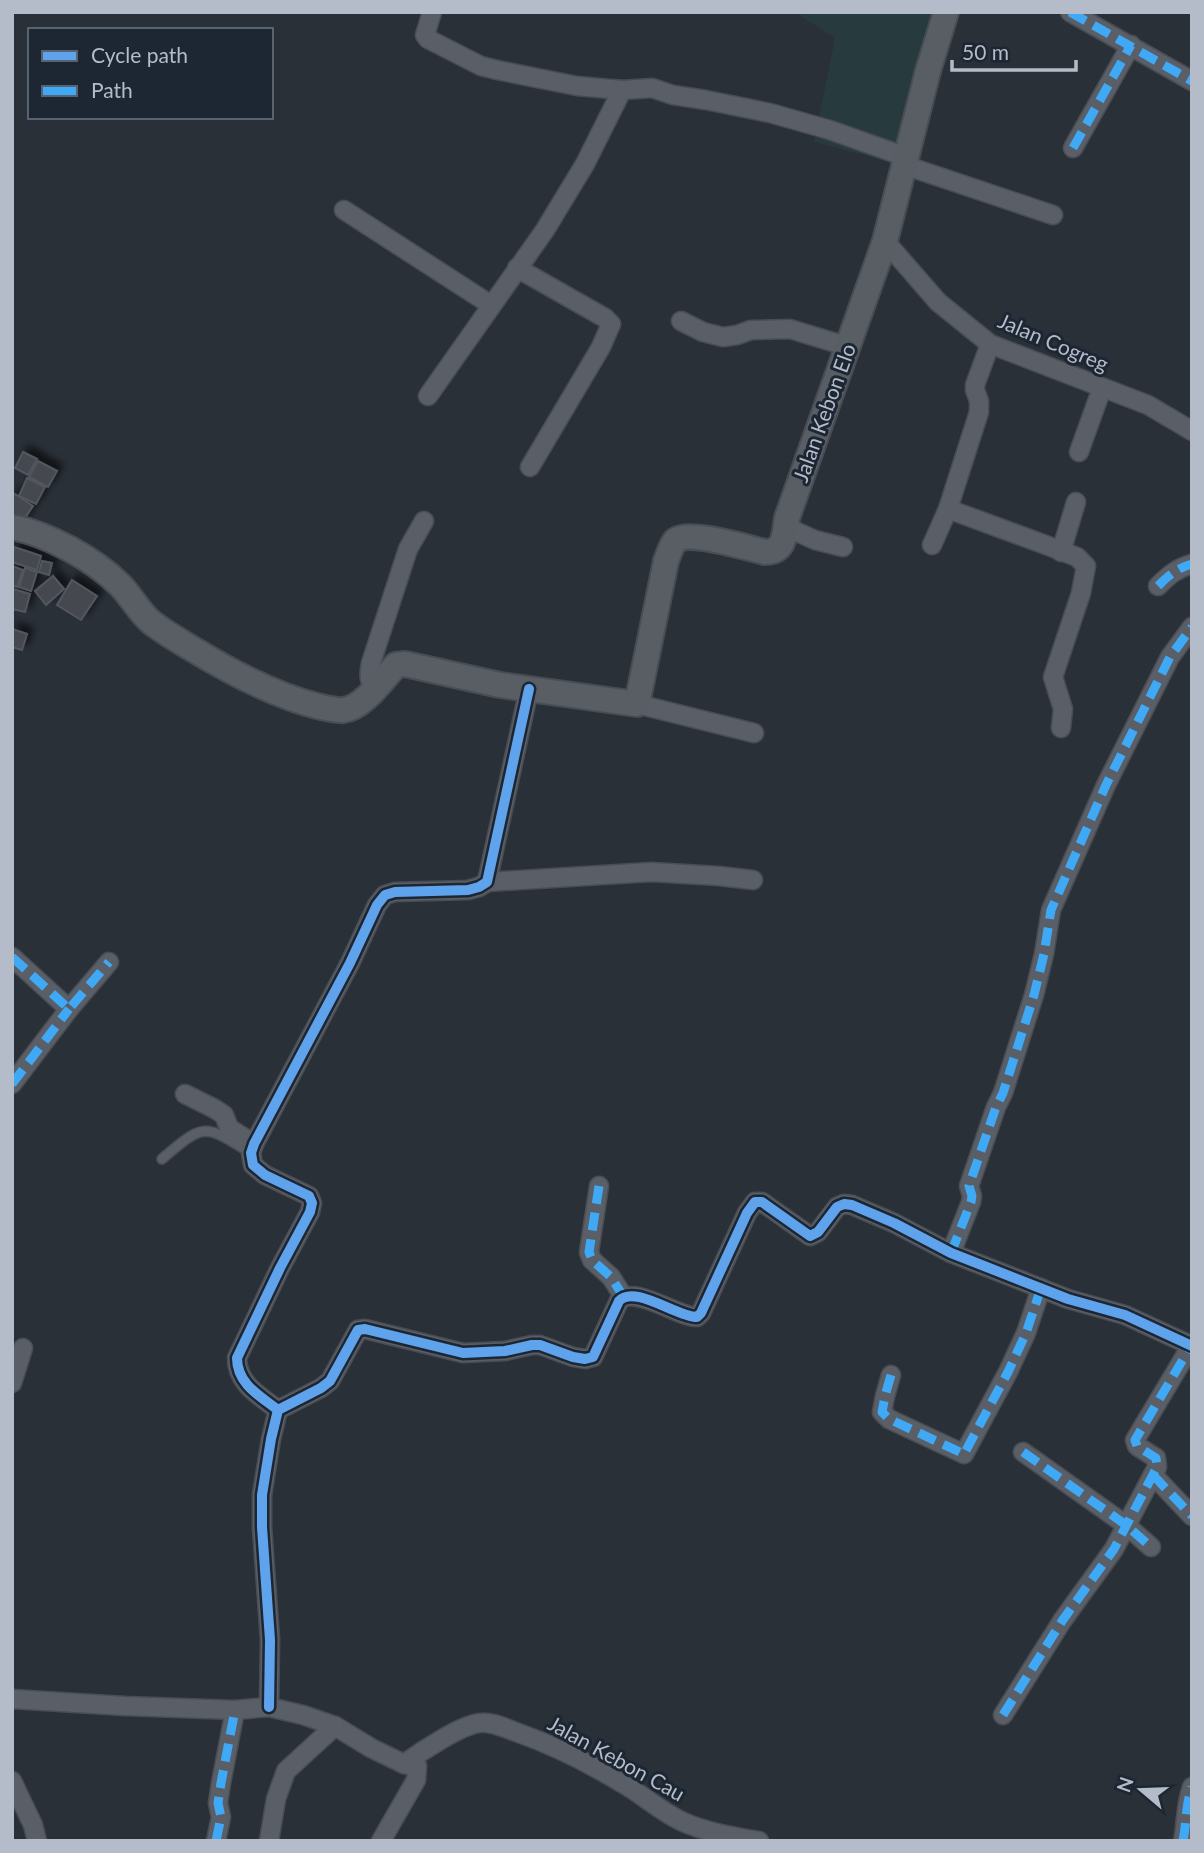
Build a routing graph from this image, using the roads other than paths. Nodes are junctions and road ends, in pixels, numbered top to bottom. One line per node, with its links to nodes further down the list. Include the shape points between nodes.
1 (432, 12): 6 (street, via 425,35 428,39 481,66 577,86)
2 (946, 12): 8 (street, Jalan Kebon Elo)
3 (1070, 12): 4 (street)
4 (1131, 45): 5 (street); 7 (street)
5 (1192, 81)
6 (622, 90): 8 (street, via 652,88 770,113 830,130); 12 (street, via 585,164)
7 (1073, 148)
8 (905, 161): 10 (street); 11 (street, Jalan Kebon Elo)
9 (344, 210): 13 (street)
10 (1054, 215)
11 (885, 241): 15 (street, Jalan Cogreg, via 938,302); 16 (street, Jalan Kebon Elo)
12 (517, 268): 13 (street); 21 (street, via 611,324)
13 (491, 305): 18 (street)
14 (681, 321): 16 (street, via 723,337 751,330 790,329)
15 (990, 344): 17 (street, Jalan Cogreg); 23 (street, via 975,385 978,421)
16 (849, 347): 26 (street, Jalan Kebon Elo)
17 (1101, 388): 19 (street, Jalan Cogreg, via 1148,405); 20 (street)
18 (428, 396)
19 (1192, 431)
20 (1079, 452)
21 (530, 467)
22 (1076, 502): 29 (street)
23 (948, 509): 27 (street); 29 (street)
24 (424, 521): 34 (street, via 408,549 371,663 369,682)
25 (12, 527): 34 (street, via 81,556 121,586 149,620 271,691 344,710)
26 (786, 527): 28 (street); 35 (street, Jalan Kebon Elo, via 784,541 772,552 698,536 678,539 666,561)
27 (932, 545)
28 (843, 547)
29 (1061, 552): 36 (street, via 1080,559 1087,568 1053,677 1063,709)
30 (1192, 564): 31 (street, via 1170,574)
31 (1158, 586)
32 (1192, 627): 48 (street, via 1170,657 1106,785 1051,910 1034,995)
33 (529, 689): 34 (street, via 405,664 396,665); 35 (street); 39 (street)
34 (375, 690)
35 (637, 704): 37 (street)
36 (1061, 729)
37 (754, 733)
38 (753, 880): 39 (street, via 651,872)
39 (487, 882): 45 (street, via 468,890 385,895)
40 (12, 957): 42 (street)
41 (109, 962): 42 (street)
42 (69, 1009): 43 (street)
43 (12, 1084)
44 (185, 1094): 45 (street, via 223,1115 229,1128)
45 (253, 1148): 46 (lane, via 200,1131); 55 (street, via 253,1165 258,1170 309,1196 312,1203 237,1358 248,1386)
46 (162, 1159)
47 (599, 1186): 50 (street, via 589,1252)
48 (951, 1253): 49 (street); 50 (street, via 852,1205 837,1207 810,1236 768,1205 755,1202 697,1317)
49 (1041, 1288): 51 (street, via 1125,1315); 53 (street, via 1008,1373 964,1454 882,1412)
50 (624, 1296): 55 (street, via 593,1357 585,1359 540,1345 463,1353 358,1330 330,1381)
51 (1191, 1346): 57 (street, via 1135,1440 1157,1460)
52 (23, 1348): 54 (street)
53 (891, 1375)
54 (12, 1383)
55 (278, 1410): 62 (street, via 262,1495)
56 (1023, 1452): 59 (street)
57 (1153, 1475): 58 (street); 59 (street)
58 (1192, 1516)
59 (1126, 1525): 60 (street); 64 (street)
60 (1151, 1547)
61 (12, 1699): 63 (street)
62 (269, 1707): 63 (street); 65 (street)
63 (235, 1710): 70 (street)
64 (1003, 1715)
65 (335, 1726): 66 (street); 71 (street, via 286,1771)
66 (404, 1764): 72 (street, via 417,1766 416,1780); 73 (street, Jalan Kebon Cau, via 464,1729 480,1723 495,1725 546,1743 685,1823)
67 (12, 1781): 69 (street)
68 (1192, 1787): 74 (street)
69 (37, 1841)
70 (216, 1841)
71 (269, 1841)
72 (381, 1841)
73 (759, 1841)
74 (1183, 1841)

